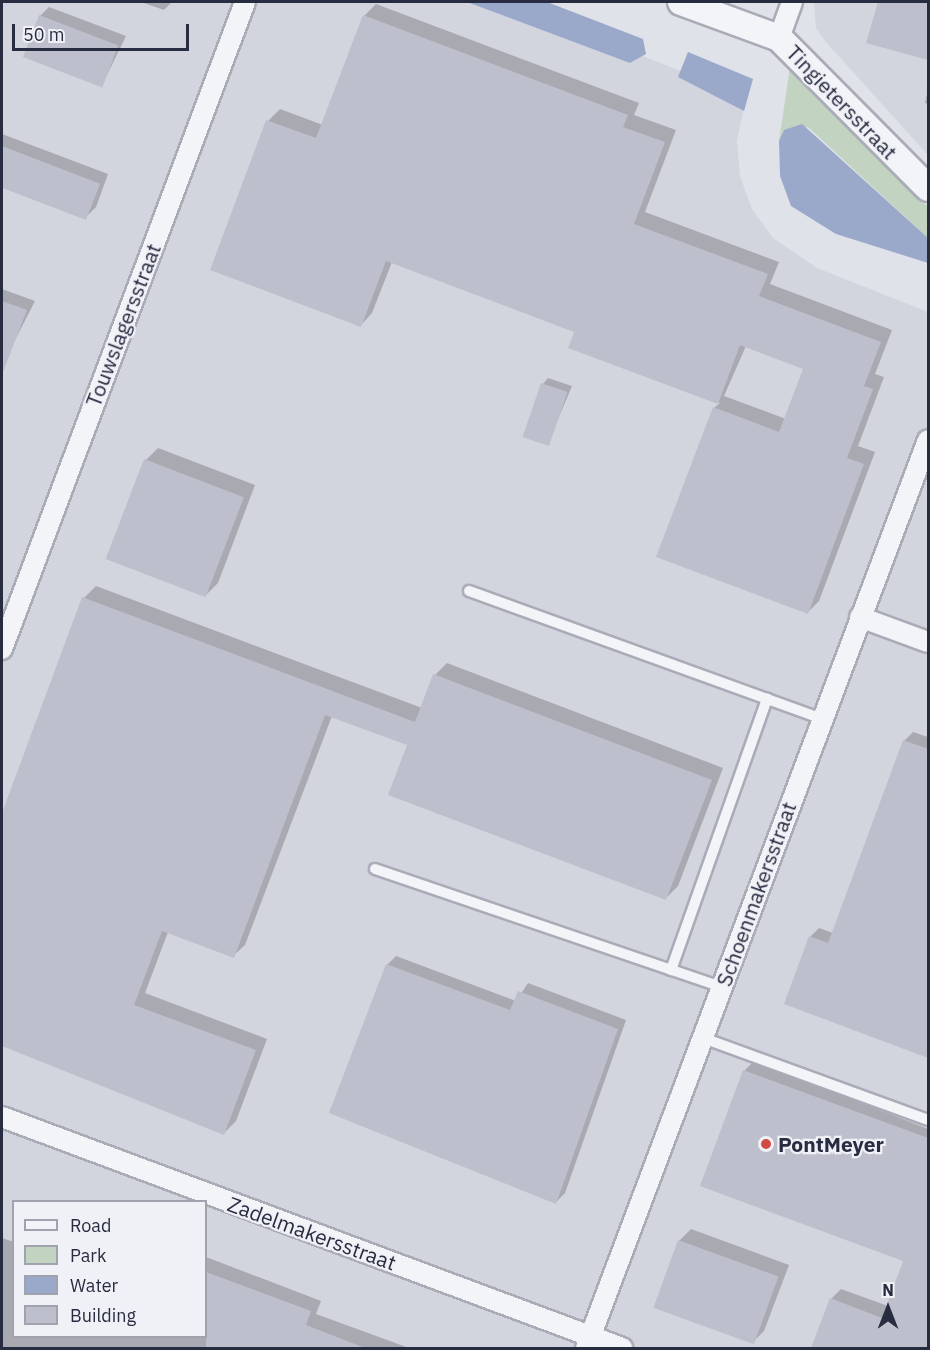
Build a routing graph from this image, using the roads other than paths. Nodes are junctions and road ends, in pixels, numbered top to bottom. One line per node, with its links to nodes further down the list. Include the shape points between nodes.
1 (245, 2): 10 (street, Touwslagersstraat)
2 (681, 2): 4 (street, Tingietersstraat)
3 (792, 2): 4 (street)
4 (779, 38): 5 (street, Tingietersstraat)
5 (928, 188)
6 (928, 440): 8 (street, Schoenmakersstraat)
7 (469, 591): 11 (lane)
8 (860, 617): 9 (street); 12 (street, Schoenmakersstraat)
9 (928, 642)
10 (2, 649)
11 (767, 699): 12 (lane); 14 (lane)
12 (822, 719): 15 (street, Schoenmakersstraat)
13 (375, 869): 14 (lane)
14 (671, 970): 15 (lane)
15 (722, 987): 16 (street, Schoenmakersstraat)
16 (703, 1038): 18 (lane); 19 (street, Schoenmakersstraat)
17 (2, 1117): 19 (street, Zadelmakersstraat)
18 (928, 1120)
19 (589, 1343): 20 (street, Zadelmakersstraat)
20 (622, 1348)

